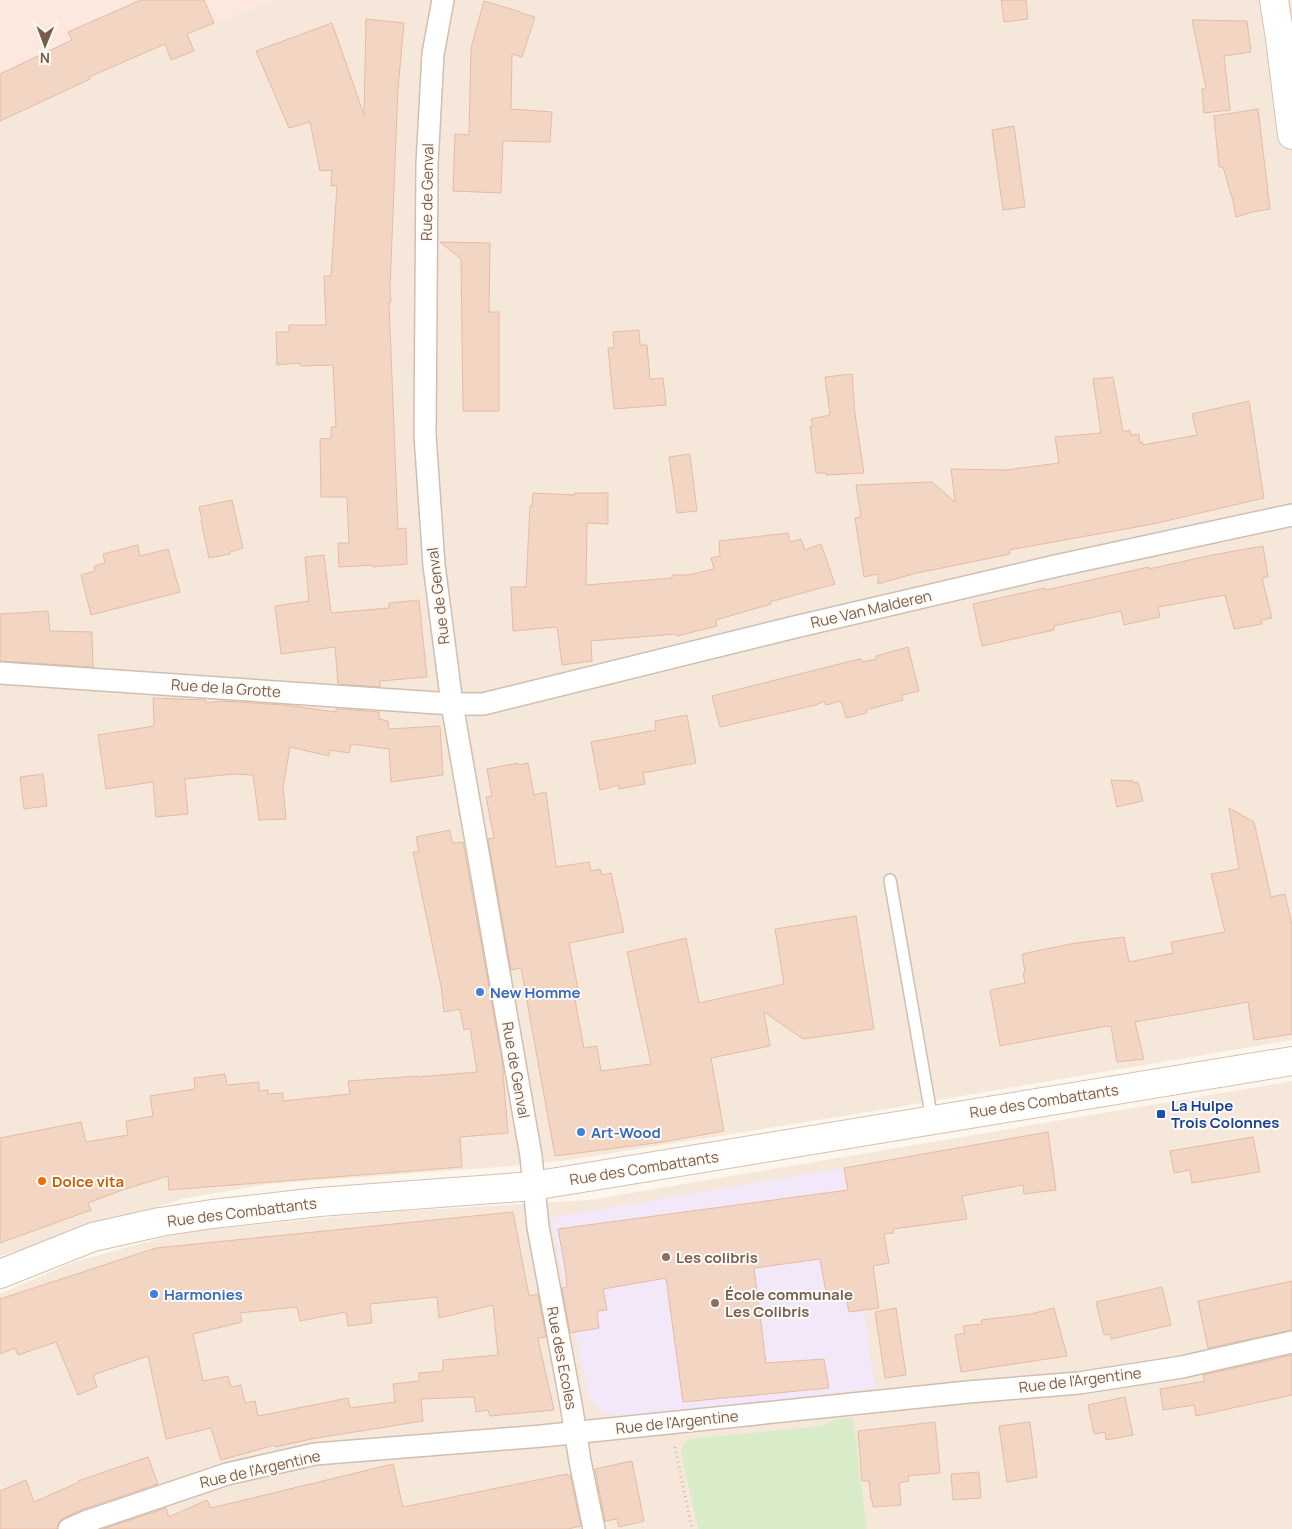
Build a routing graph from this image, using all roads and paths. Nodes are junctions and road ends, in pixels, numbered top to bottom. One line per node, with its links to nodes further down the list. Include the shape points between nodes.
1 (443, 0): 6 (street, Rue de Genval, via 433,54 427,164 425,435 434,565)
2 (1274, 0): 3 (main road)
3 (1292, 135)
4 (1292, 515): 6 (street, Rue Van Malderen, via 1051,567 483,704)
5 (0, 673): 6 (street, Rue de la Grotte)
6 (452, 704): 10 (street, Rue de Genval, via 531,1156)
7 (890, 880): 9 (lane)
8 (1292, 1060): 9 (main road, Rue des Combattants)
9 (932, 1120): 10 (main road, Rue des Combattants)
10 (533, 1186): 11 (main road, Rue des Combattants, via 319,1202 160,1222 93,1237); 14 (street, Rue des Ecoles)
11 (0, 1274)
12 (1292, 1342): 13 (street, Rue de l'Argentine, via 1182,1367 1079,1383)
13 (670, 1422): 14 (street, Rue de l'Argentine); 17 (path)
14 (576, 1432): 15 (street, Rue de l'Argentine, via 315,1454 227,1474); 16 (street, Rue des Ecoles)
15 (69, 1529)
16 (594, 1529)
17 (692, 1529)

